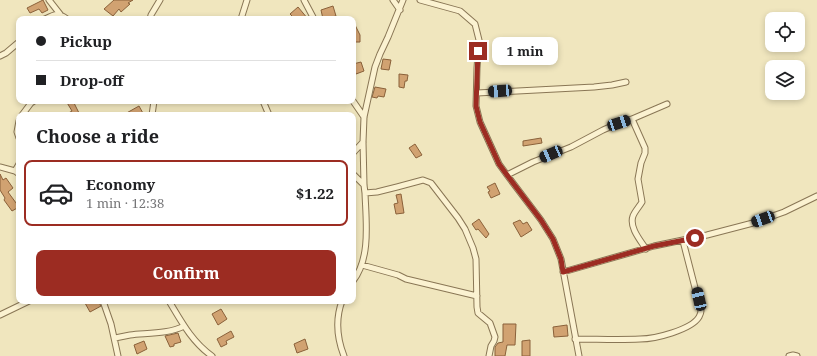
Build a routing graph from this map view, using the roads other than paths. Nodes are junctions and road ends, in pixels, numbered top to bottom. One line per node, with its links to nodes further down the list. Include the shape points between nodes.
1 (49, 0): 9 (street)
2 (160, 0): 12 (street)
3 (246, 0): 13 (street)
4 (304, 0): 14 (street)
5 (393, 0): 8 (street)
6 (403, 0): 8 (street)
7 (420, 0): 18 (street, via 460,11 475,24 479,40)
8 (400, 10): 21 (street, via 375,67)
9 (60, 14): 10 (street); 11 (street)
10 (53, 16)
11 (63, 16)
12 (151, 16)
13 (243, 16)
14 (312, 16)
15 (16, 45): 16 (street)
16 (0, 56)
17 (626, 82): 18 (street, via 594,87)
18 (477, 93): 27 (street, via 476,106 480,122 499,164)
19 (355, 104): 21 (street)
20 (667, 104): 22 (street)
21 (364, 117): 23 (street)
22 (632, 119): 27 (street); 33 (street, via 645,150 638,179 642,202 632,222)
23 (363, 142): 24 (street); 29 (street)
24 (356, 150)
25 (0, 167): 26 (street)
26 (16, 172)
27 (507, 175): 35 (street, via 553,239)
28 (356, 177): 29 (street)
29 (364, 185): 30 (street)
30 (366, 193): 34 (street, via 365,252); 37 (street, via 423,180 431,183 470,238 476,259)
31 (817, 196): 32 (street, via 753,223)
32 (684, 241): 33 (street); 45 (street, via 701,311 699,317 680,330 649,338)
33 (646, 249): 35 (street)
34 (362, 265): 36 (street); 37 (street, via 406,279)
35 (563, 272): 45 (street)
36 (356, 277)
37 (477, 296): 49 (street, via 478,312 490,324 495,337)
38 (23, 304): 42 (street)
39 (104, 304): 44 (street)
40 (171, 304): 43 (street)
41 (341, 304): 48 (street, via 337,328)
42 (0, 315)
43 (184, 326): 44 (street, via 154,334); 47 (street, via 196,342)
44 (114, 338): 46 (street)
45 (575, 339): 50 (street)
46 (118, 356)
47 (212, 356)
48 (344, 356)
49 (489, 356)
50 (579, 356)
51 (790, 356): 52 (street)
52 (797, 356)

